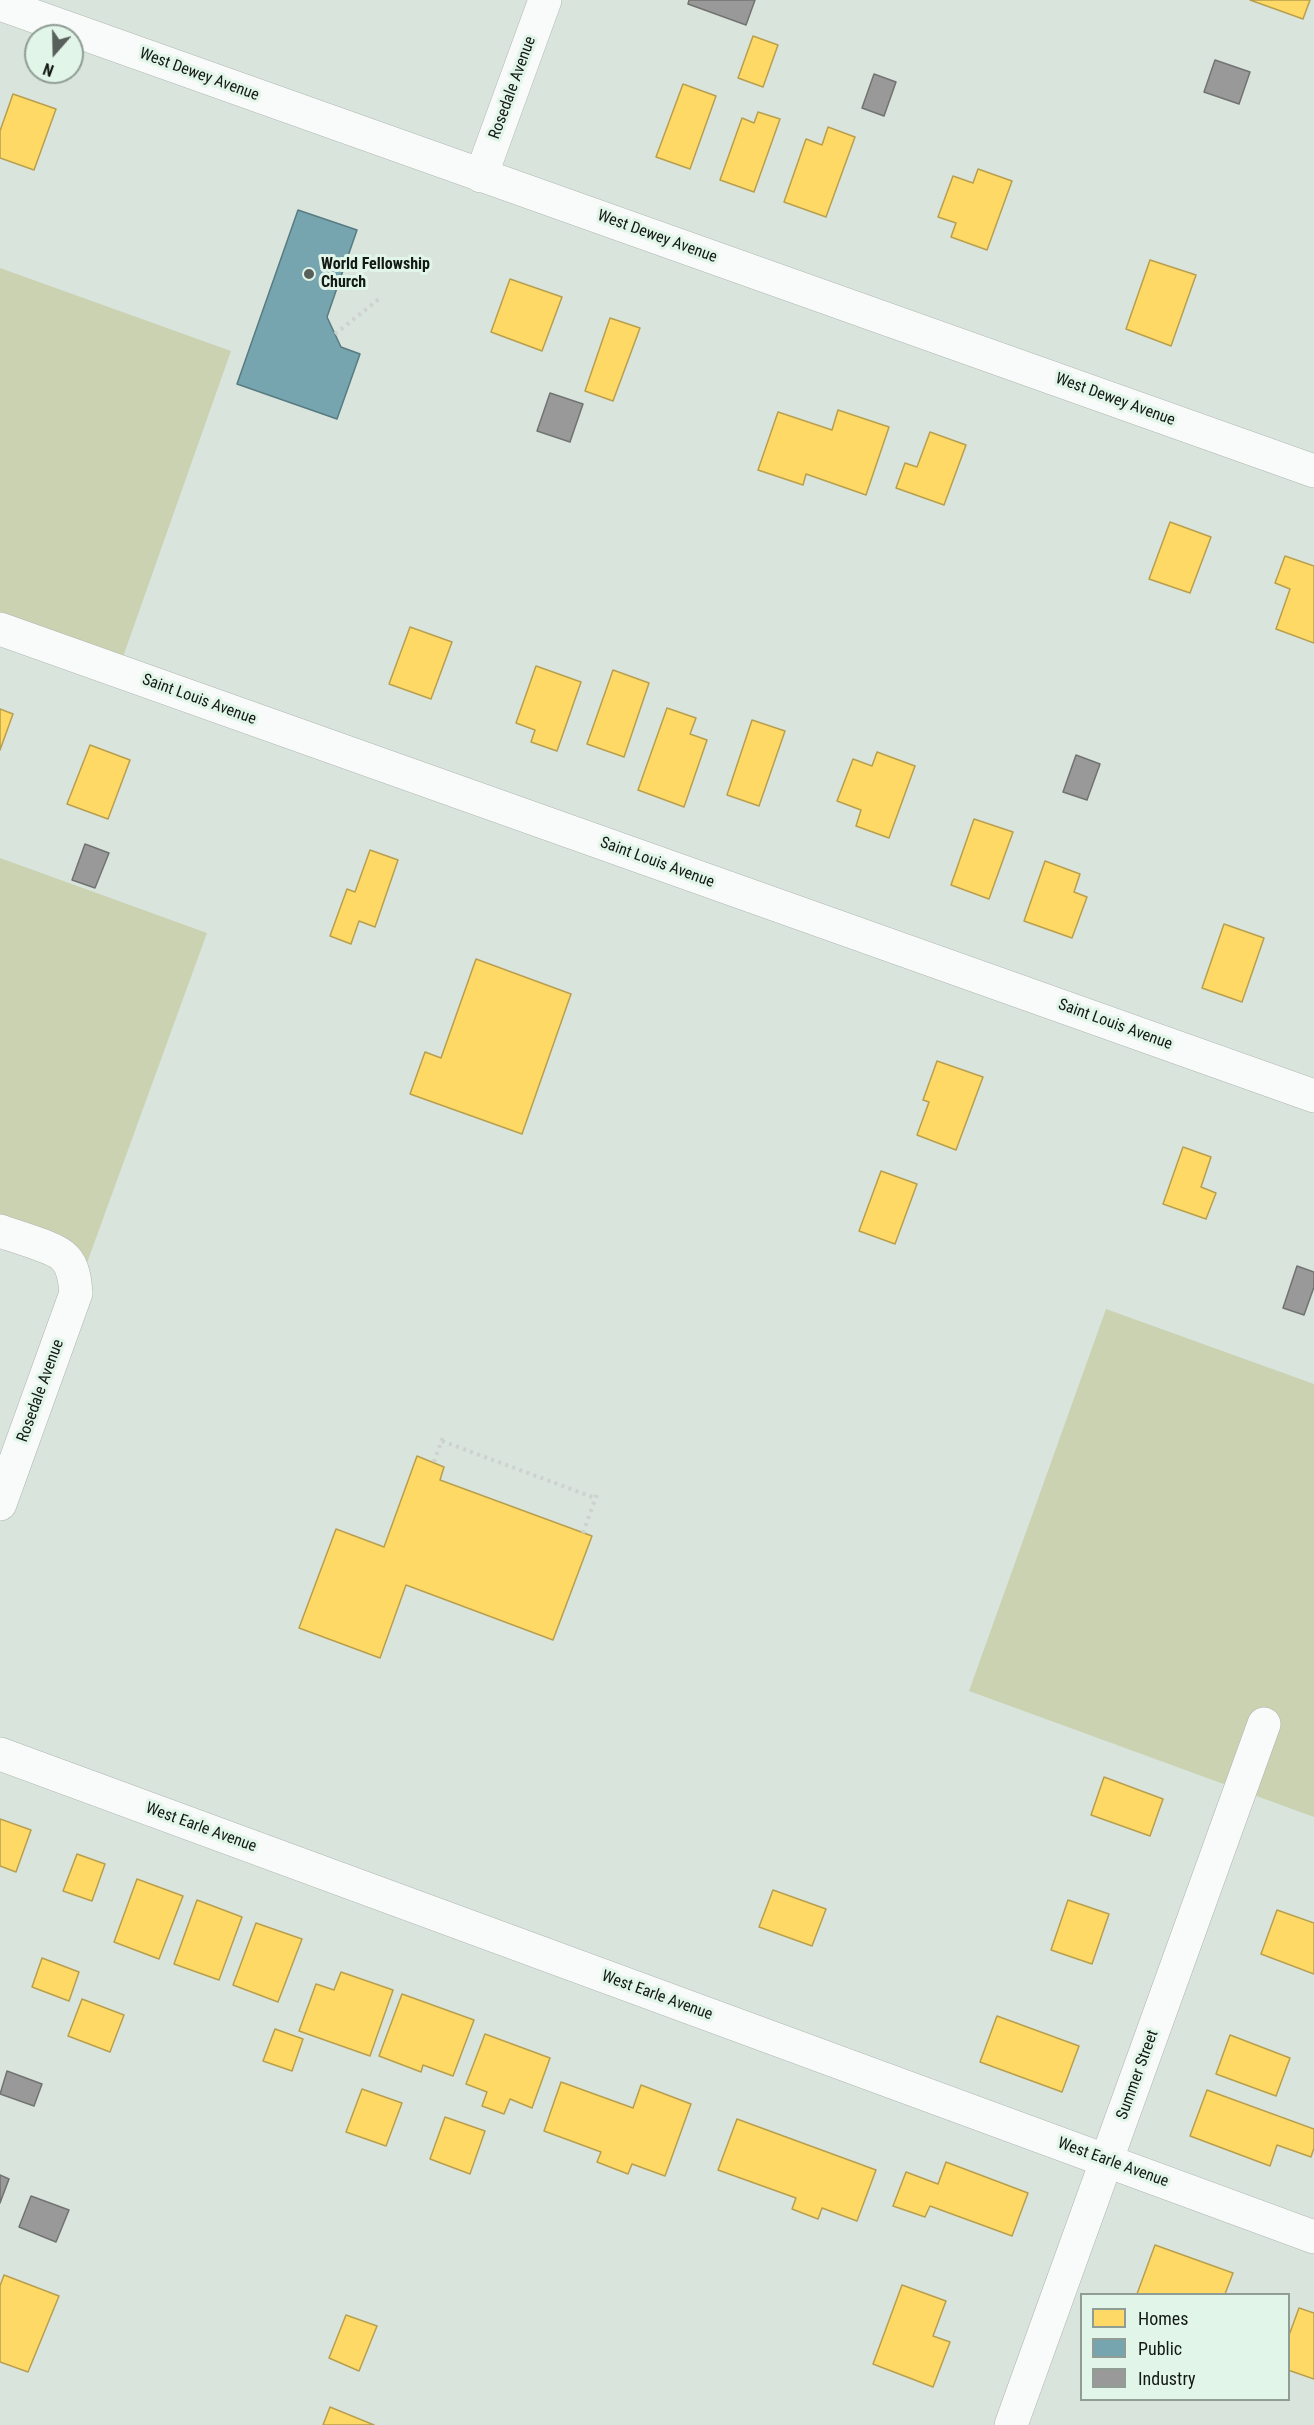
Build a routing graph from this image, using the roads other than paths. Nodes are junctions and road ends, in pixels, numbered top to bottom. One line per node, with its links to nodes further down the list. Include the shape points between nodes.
1 (545, 0): 3 (street, Rosedale Avenue)
2 (0, 4): 3 (street, West Dewey Avenue)
3 (481, 176): 4 (street, West Dewey Avenue)
4 (1314, 471)
5 (0, 629): 6 (street, Saint Louis Avenue)
6 (1314, 1096)
7 (0, 1231): 8 (street, Rosedale Avenue, via 66,1258 75,1276 76,1293)
8 (0, 1504)
9 (1264, 1724): 11 (street, Summer Street)
10 (0, 1754): 11 (street, West Earle Avenue)
11 (1107, 2161): 12 (street, West Earle Avenue); 13 (street, Summer Street)
12 (1314, 2237)
13 (1011, 2425)

